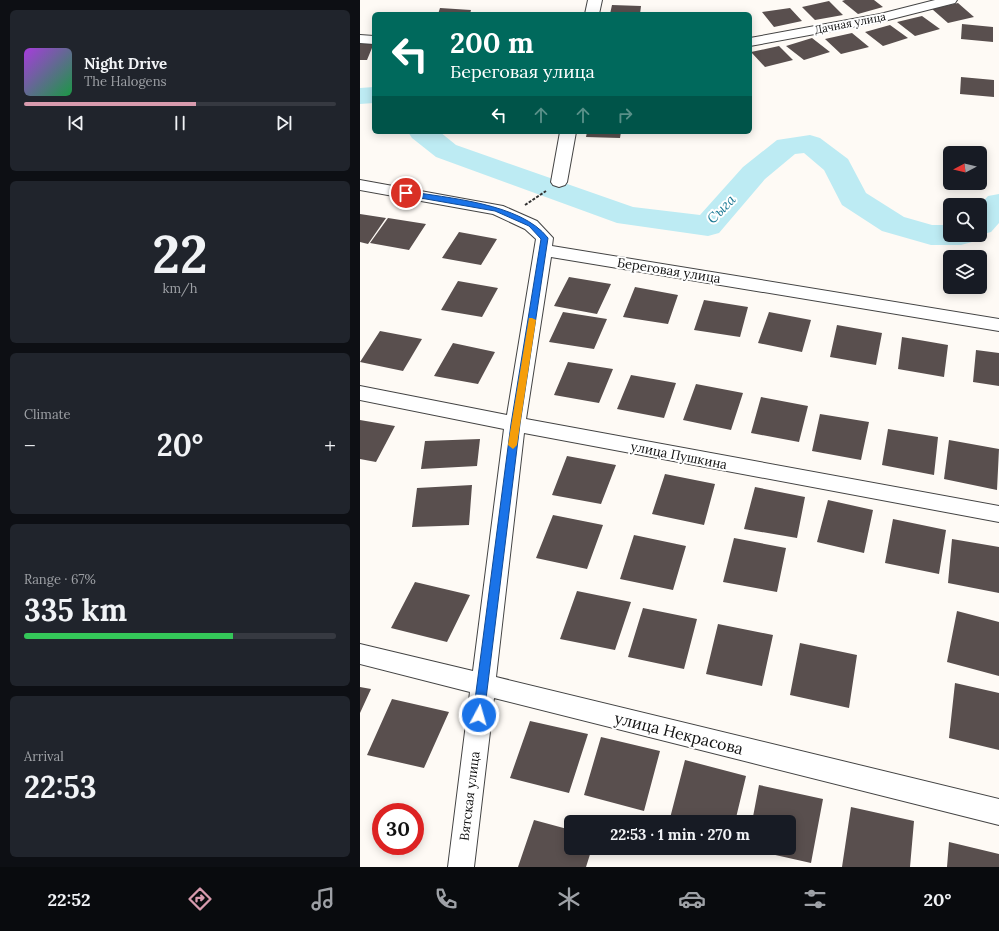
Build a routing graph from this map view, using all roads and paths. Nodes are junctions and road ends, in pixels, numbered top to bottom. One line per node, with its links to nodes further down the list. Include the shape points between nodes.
1 (595, 0): 3 (street)
2 (950, 0): 6 (street, Дачная улица, via 880,18)
3 (592, 12)
4 (360, 39): 5 (street)
5 (372, 40)
6 (752, 42)
7 (568, 134): 8 (street)
8 (559, 182): 10 (path)
9 (360, 185): 10 (street, via 497,210)
10 (510, 215): 11 (street, via 531,224 544,238)
11 (543, 250): 12 (street, Береговая улица); 14 (street, Вятская улица)
12 (999, 325)
13 (360, 393): 14 (street, улица Пушкина)
14 (515, 424): 15 (street, улица Пушкина); 17 (street, Вятская улица)
15 (999, 514)
16 (360, 654): 17 (street, улица Некрасова)
17 (482, 685): 18 (street, улица Некрасова); 19 (street, Вятская улица)
18 (999, 812)
19 (461, 867)

